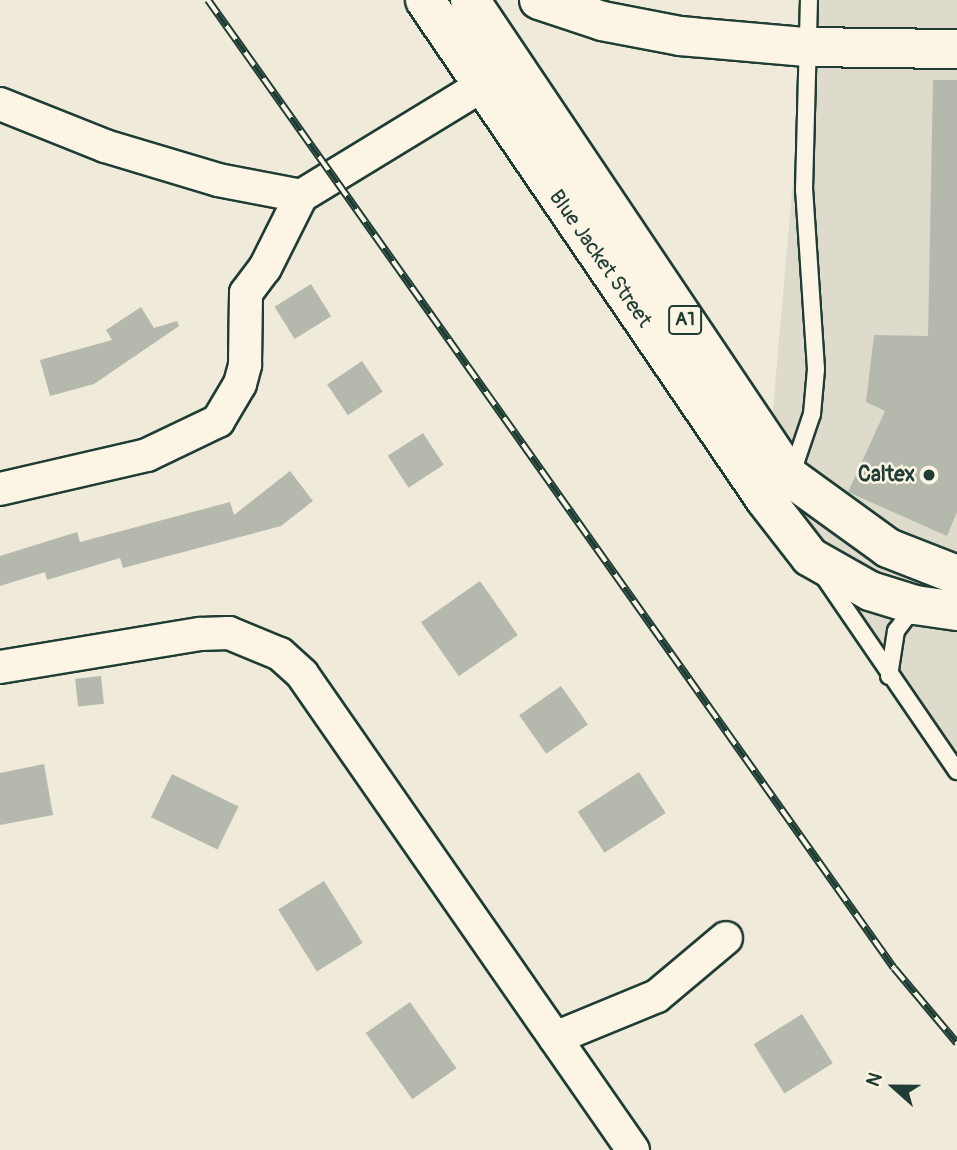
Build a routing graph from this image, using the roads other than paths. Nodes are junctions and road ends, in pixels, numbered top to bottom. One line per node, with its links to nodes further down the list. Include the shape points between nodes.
1 (425, 0): 7 (highway, Blue Jacket Street / A1)
2 (470, 0): 10 (highway, Blue Jacket Street / A1)
3 (539, 0): 5 (highway, via 602,21 680,37)
4 (809, 0): 5 (lane)
5 (807, 47): 6 (highway); 10 (lane, via 804,190 816,369 812,414)
6 (957, 49)
7 (481, 86): 9 (street); 10 (highway, Blue Jacket Street / A1)
8 (0, 104): 9 (street, via 105,146 218,180)
9 (301, 196): 11 (street, via 265,268 246,293 245,365 240,384 218,421 146,455)
10 (778, 488): 12 (highway, Blue Jacket Street / A1); 13 (highway, Blue Jacket Street / A1, via 888,548)
11 (0, 489)
12 (810, 557): 14 (highway, Blue Jacket Street / A1, via 870,591); 17 (lane)
13 (957, 575)
14 (915, 605): 15 (highway, Blue Jacket Street / A1); 17 (lane, via 896,631)
15 (957, 611)
16 (0, 667): 20 (street, via 200,634 229,633 280,654 302,674)
17 (889, 676): 18 (lane)
18 (957, 771)
19 (726, 938): 20 (street, via 657,996)
20 (555, 1038): 21 (street)
21 (634, 1150)

